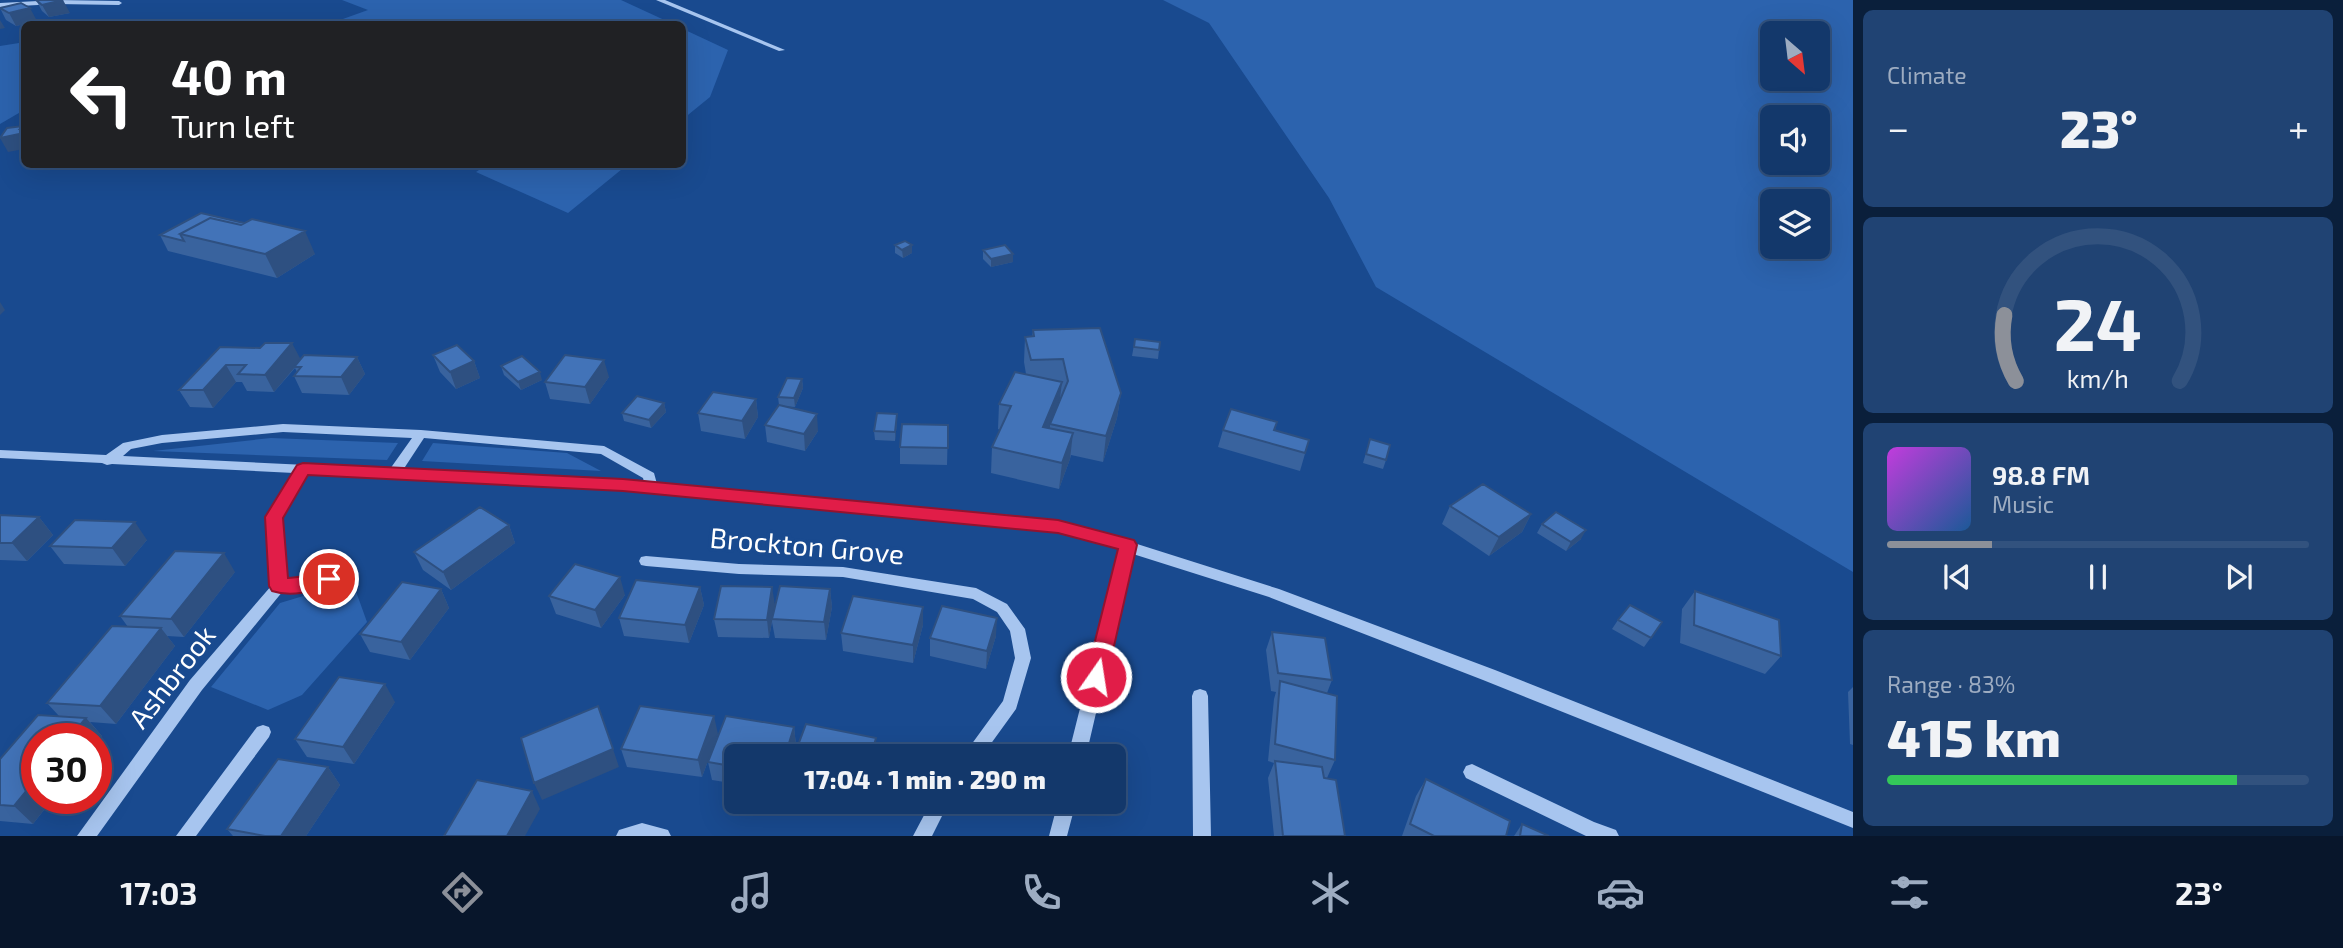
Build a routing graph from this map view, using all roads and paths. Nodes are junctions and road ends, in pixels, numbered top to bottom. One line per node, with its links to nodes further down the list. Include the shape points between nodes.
1 (659, 0): 6 (street)
2 (44, 1): 3 (street); 4 (street); 5 (street)
3 (118, 3)
4 (0, 5)
5 (9, 13)
6 (781, 50)
7 (422, 434): 9 (street, via 284,428 162,439 127,446); 11 (street); 12 (street, via 604,450 649,477)
8 (0, 454): 9 (street)
9 (107, 461): 10 (street)
10 (303, 469): 11 (street); 16 (street, via 274,517)
11 (394, 473): 12 (street)
12 (653, 488): 13 (street, via 1008,520 1075,530)
13 (1128, 545): 20 (street); 24 (street, via 1337,617)
14 (646, 561): 19 (street, Brockton Grove, via 843,572 976,594 1002,608 1017,629 1023,659 1010,704)
15 (349, 572): 16 (street, via 308,585)
16 (279, 586): 25 (street, Ashbrook, via 196,685)
17 (1200, 696): 31 (street)
18 (263, 732): 26 (street)
19 (981, 744)
20 (1080, 744)
21 (1472, 772): 32 (street)
22 (934, 814): 29 (street)
23 (1063, 814): 30 (street)
24 (1853, 820)
25 (86, 836)
26 (185, 836)
27 (625, 836): 28 (street, via 642,832)
28 (662, 836)
29 (922, 836)
30 (1058, 836)
31 (1202, 836)
32 (1610, 836)

